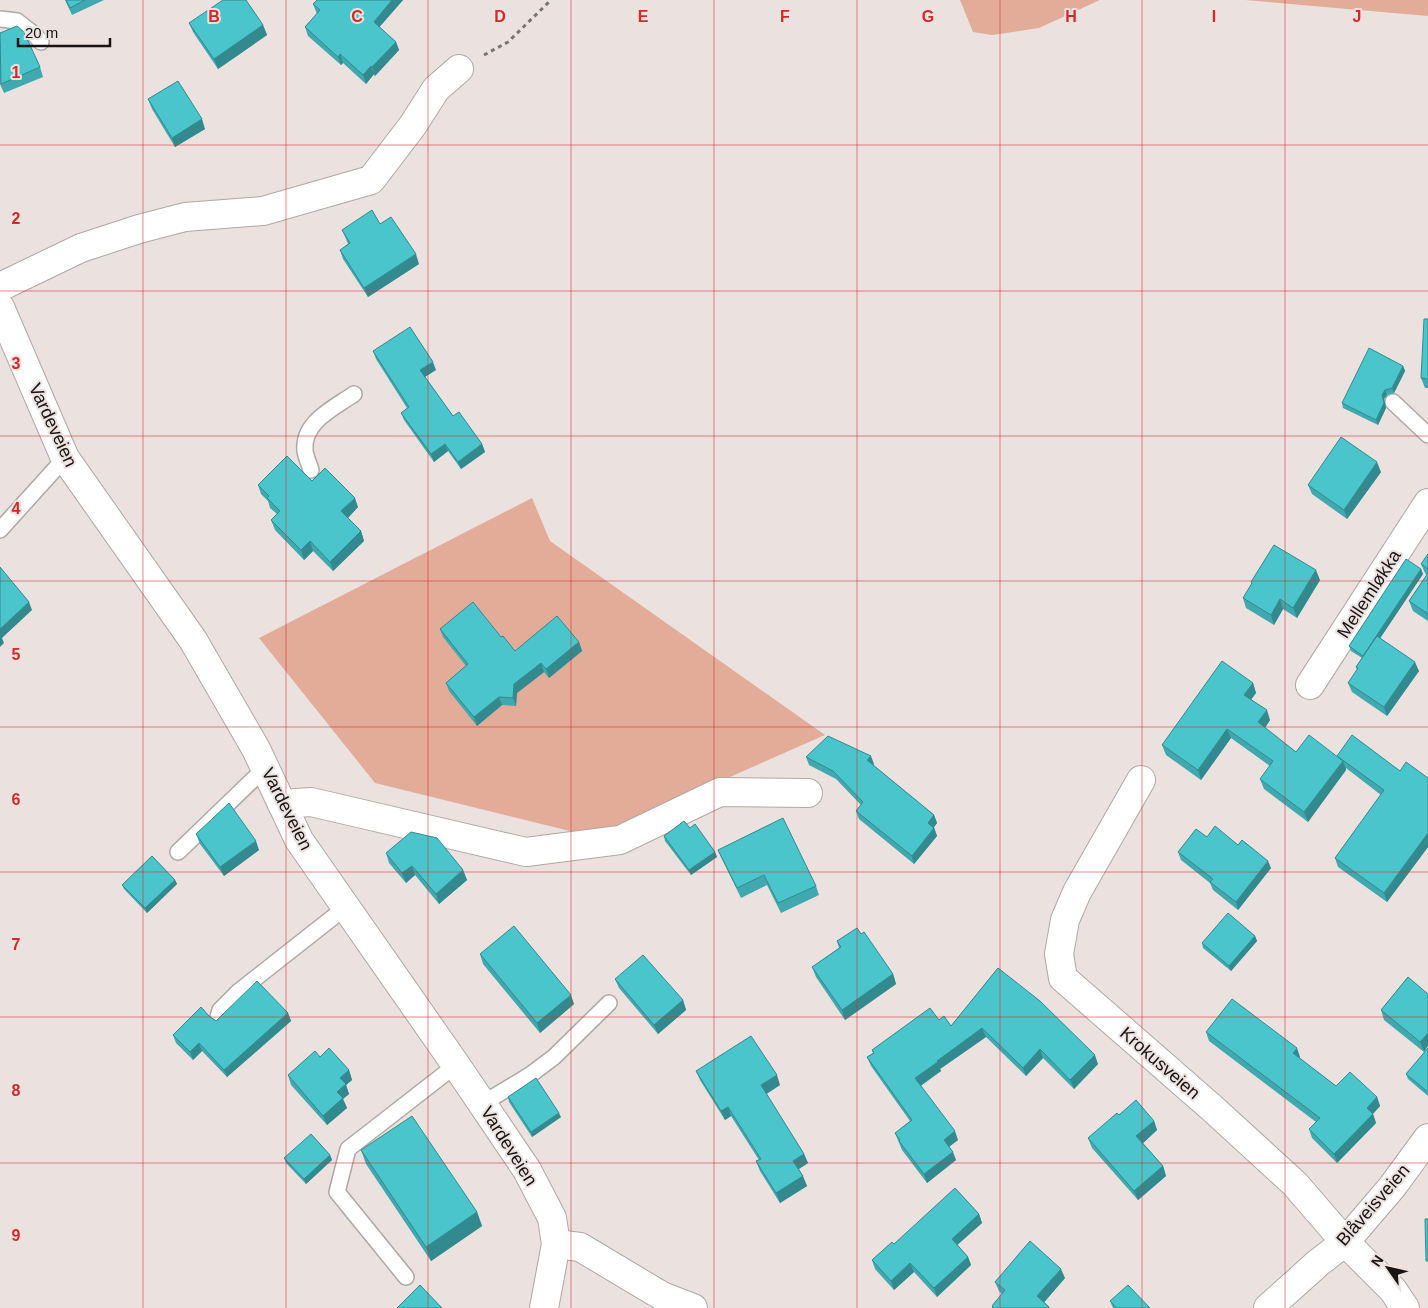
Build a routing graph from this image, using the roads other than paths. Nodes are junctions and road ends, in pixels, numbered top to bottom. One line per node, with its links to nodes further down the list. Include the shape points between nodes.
1 (0, 19): 2 (lane, via 17,21)
2 (41, 42)
3 (459, 69): 4 (street, via 436,89 371,180 263,210 185,217 138,229 81,248)
4 (0, 287)
5 (0, 307): 9 (street, Vardeveien)
6 (354, 394): 10 (lane, via 310,428 305,450)
7 (1393, 402): 8 (lane)
8 (1428, 435)
9 (65, 458): 12 (lane); 14 (street, Vardeveien, via 193,640)
10 (311, 470)
11 (1428, 503): 13 (street, Mellemløkka)
12 (0, 530)
13 (1310, 685)
14 (265, 768): 17 (street, Vardeveien); 18 (lane)
15 (1141, 780): 25 (street, Krokusveien, via 1077,892 1065,920 1059,954 1063,978 1295,1184)
16 (808, 793): 17 (street, via 720,792 620,840 526,852 310,802)
17 (282, 804): 19 (street, Vardeveien, via 299,840)
18 (178, 852)
19 (346, 907): 21 (lane, via 238,992 220,1010); 22 (street, Vardeveien)
20 (609, 1003): 23 (lane, via 554,1057)
21 (218, 1017)
22 (456, 1065): 23 (street, Vardeveien); 27 (lane, via 348,1149 337,1192)
23 (482, 1104): 26 (street, Vardeveien, via 527,1170 552,1218)
24 (1428, 1138): 25 (street, Blåveisveien)
25 (1345, 1242): 30 (street, Blåveisveien); 31 (street, Krokusveien, via 1394,1290)
26 (556, 1244): 28 (street, Vardeveien); 29 (street, via 580,1247 662,1296)
27 (406, 1277)
28 (544, 1307)
29 (693, 1308)
30 (1268, 1308)
31 (1405, 1308)

